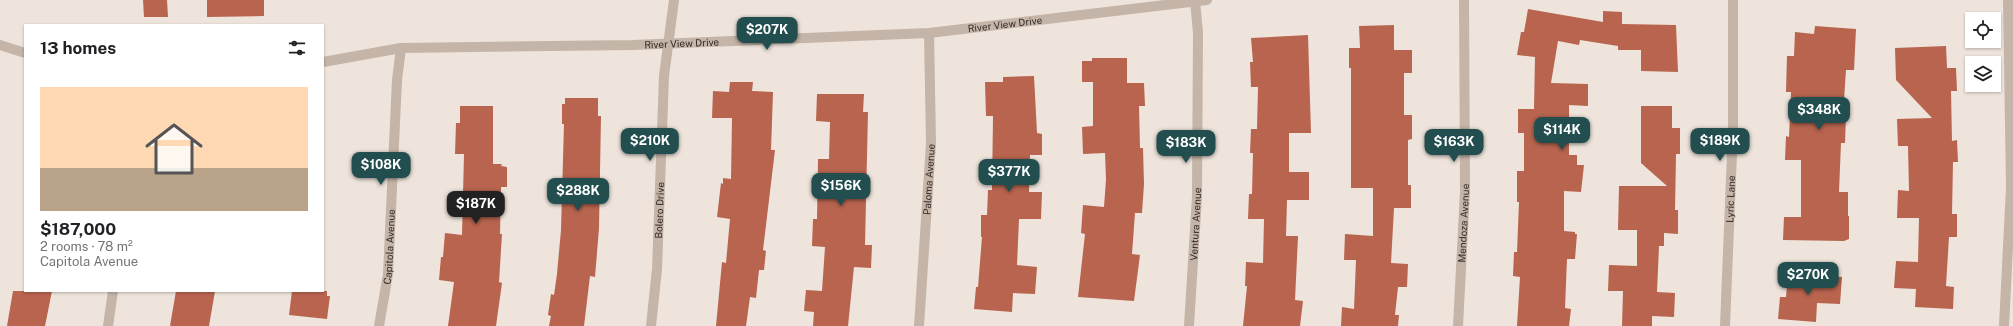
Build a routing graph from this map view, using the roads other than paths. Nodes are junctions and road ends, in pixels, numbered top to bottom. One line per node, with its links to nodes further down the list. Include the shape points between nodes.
1 (674, 0): 8 (street, Bolero Drive)
2 (1207, 0): 6 (street, River View Drive)
3 (1464, 0): 19 (street, Mendoza Avenue, via 1465,191)
4 (1733, 0): 20 (street, Lyric Lane, via 1733,129)
5 (2008, 0): 21 (street, via 2011,187)
6 (1195, 1): 7 (street, River View Drive); 18 (street, Ventura Avenue, via 1198,33 1197,196)
7 (929, 33): 8 (street, River View Drive); 17 (street, Paloma Avenue, via 930,143)
8 (668, 43): 10 (street, River View Drive); 16 (street, Bolero Drive, via 664,76 657,269)
9 (0, 45): 11 (street)
10 (401, 48): 12 (street, River View Drive); 15 (street, Capitola Avenue, via 397,80 388,274)
11 (24, 54)
12 (324, 62)
13 (113, 292): 14 (street)
14 (108, 326)
15 (379, 326)
16 (651, 326)
17 (919, 326)
18 (1189, 326)
19 (1458, 326)
20 (1725, 326)
21 (2004, 326)

